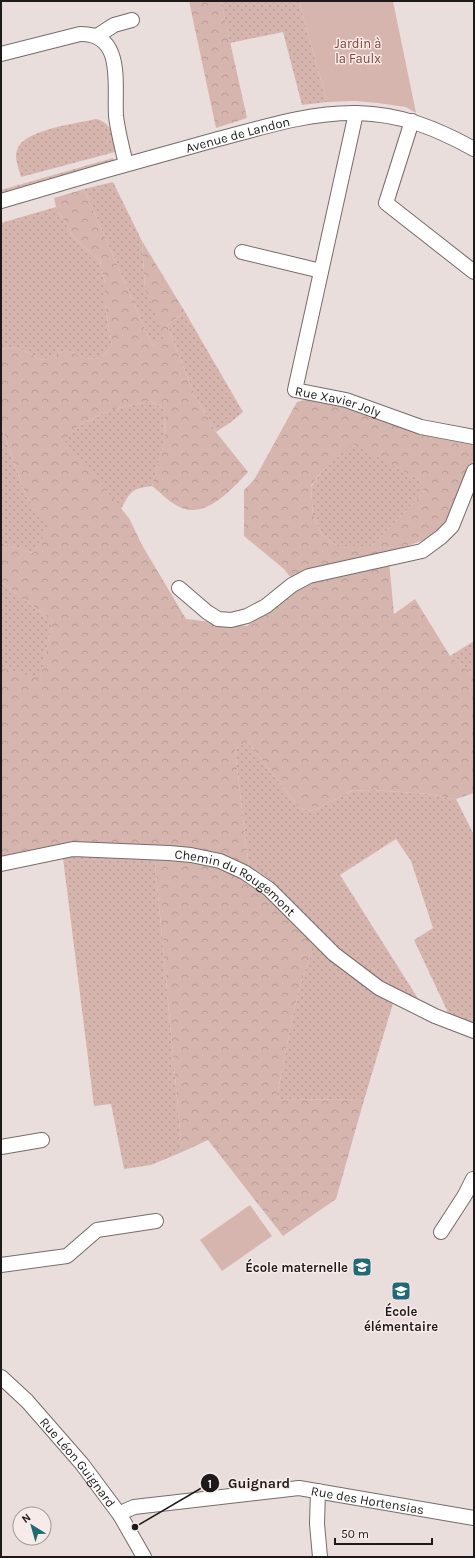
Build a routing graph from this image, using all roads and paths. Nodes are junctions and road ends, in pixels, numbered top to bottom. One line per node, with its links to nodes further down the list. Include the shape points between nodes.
1 (132, 20): 2 (street, via 114,25)
2 (97, 36): 3 (street, via 80,34); 7 (street, via 107,45 114,62 117,124)
3 (1, 54)
4 (356, 113): 5 (street, Avenue de Landon); 7 (street, Avenue de Landon, via 283,123); 10 (street, Rue Xavier Joly)
5 (412, 121): 6 (street, Avenue de Landon, via 432,127); 11 (street, via 386,203)
6 (474, 149)
7 (126, 164): 8 (street, Avenue de Landon)
8 (1, 201)
9 (242, 252): 10 (street)
10 (321, 271): 12 (street, Rue Xavier Joly, via 295,390 346,400 421,427)
11 (474, 272)
12 (474, 437)
13 (474, 471): 14 (street, via 452,526 442,537 422,551 309,576 292,585 266,606 247,616 232,620 218,619)
14 (178, 588)
15 (1, 864): 16 (street, Chemin du Rougemont, via 74,849 169,853 220,861 244,872 269,889 334,954 379,988 435,1016)
16 (474, 1031)
17 (42, 1140): 18 (street)
18 (1, 1147)
19 (474, 1177): 21 (street)
20 (156, 1222): 22 (street, via 97,1230 67,1256)
21 (441, 1232)
22 (1, 1265)
23 (1, 1377): 25 (street, Rue Léon Guignard, via 47,1423)
24 (318, 1492): 25 (street, Rue des Hortensias, via 299,1488 134,1508); 26 (street, Rue des Hortensias); 28 (street)
25 (120, 1515): 27 (street, Rue Léon Guignard)
26 (474, 1518)
27 (144, 1557)
28 (320, 1557)

